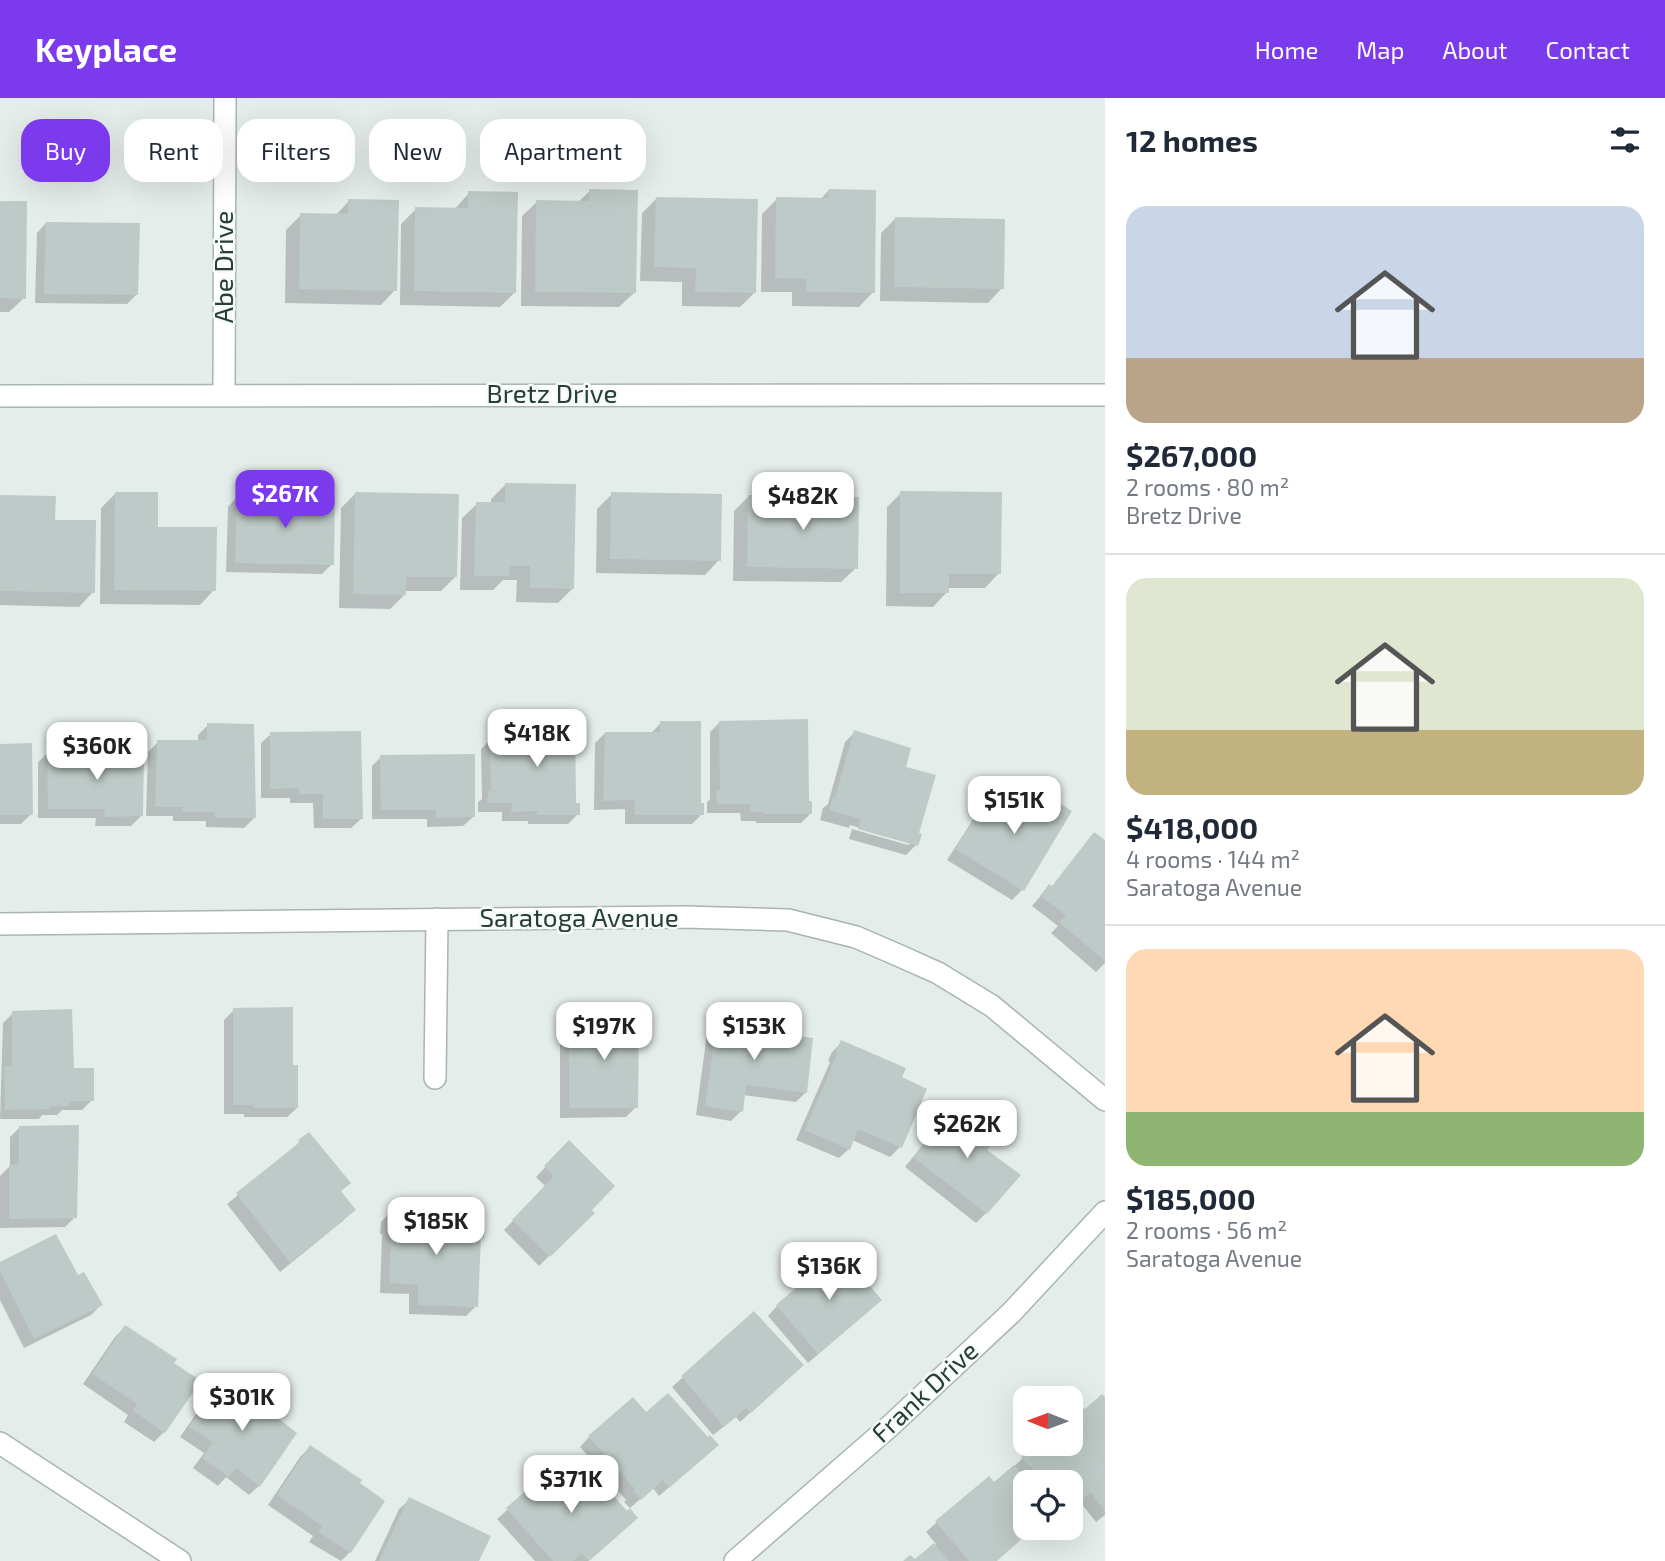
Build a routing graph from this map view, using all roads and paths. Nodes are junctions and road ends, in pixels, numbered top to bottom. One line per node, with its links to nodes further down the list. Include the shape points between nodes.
1 (225, 98): 2 (street, Abe Drive)
2 (224, 394): 3 (street, Bretz Drive); 4 (street, Bretz Drive)
3 (1105, 395)
4 (0, 396)
5 (437, 919): 6 (street, Saratoga Avenue); 7 (street); 8 (street, Saratoga Avenue, via 788,920 856,937 938,973 992,1006)
6 (0, 924)
7 (435, 1078)
8 (1105, 1100)
9 (1105, 1212): 12 (street, Frank Drive, via 1012,1312)
10 (0, 1443): 11 (street)
11 (180, 1561)
12 (735, 1561)

